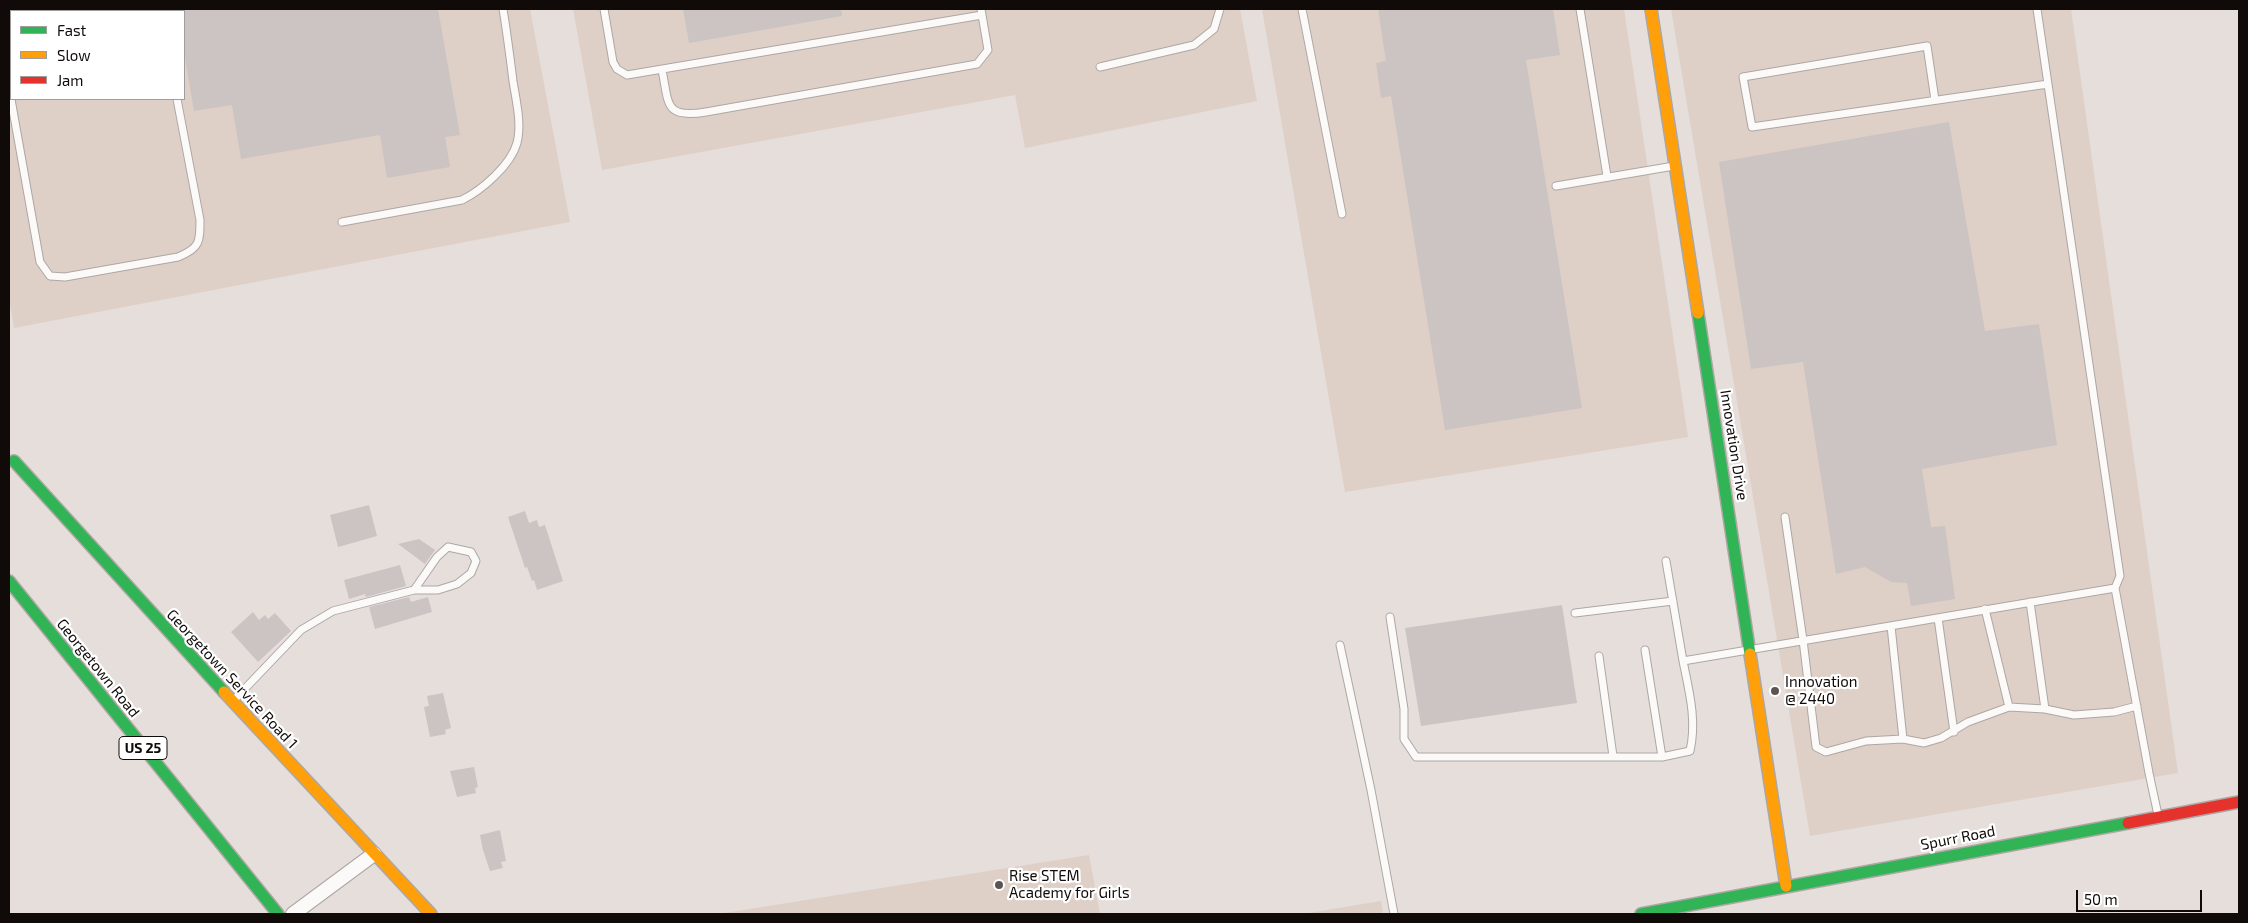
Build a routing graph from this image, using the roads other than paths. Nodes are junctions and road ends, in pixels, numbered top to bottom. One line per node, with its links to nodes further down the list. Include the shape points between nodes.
1 (503, 9): 19 (lane, via 519,123 517,144 510,156 493,178 462,200)
2 (604, 9): 10 (lane, via 617,69 627,75)
3 (1220, 9): 9 (lane, via 1214,29 1194,45)
4 (1302, 9): 18 (lane)
5 (1580, 9): 16 (lane)
6 (1651, 9): 15 (street, Innovation Drive)
7 (2037, 9): 11 (lane)
8 (982, 12): 10 (lane); 10 (lane, via 988,50 977,64 684,115 675,112 669,104)
9 (1100, 67)
10 (662, 70)
11 (2048, 84): 14 (lane); 24 (lane, via 2120,576)
12 (11, 100): 13 (lane, via 40,262 50,276 65,277 178,257 192,251 200,240 200,220)
13 (177, 100)
14 (1935, 100): 14 (lane, via 1752,127 1743,77 1927,46)
15 (1676, 165): 16 (lane); 36 (street, Innovation Drive)
16 (1607, 176): 17 (lane)
17 (1556, 186)
18 (1342, 214)
19 (342, 222)
20 (14, 462): 39 (street, Georgetown Service Road 1)
21 (1785, 517): 33 (lane)
22 (1666, 560): 26 (lane)
23 (9, 581): 52 (street, Georgetown Road / US 25)
24 (2115, 588): 27 (lane); 40 (lane)
25 (414, 590): 25 (lane, via 438,590 457,584 471,573 476,561 471,552 448,548 437,557); 39 (lane, via 333,611 301,630)
26 (1673, 601): 29 (lane); 38 (lane)
27 (2030, 602): 28 (lane); 42 (lane)
28 (1985, 610): 31 (lane); 41 (lane)
29 (1575, 613)
30 (1390, 617): 45 (lane, via 1404,709 1404,739 1416,757)
31 (1938, 618): 32 (lane); 43 (lane)
32 (1891, 626): 33 (lane); 44 (lane)
33 (1803, 640): 36 (lane); 44 (lane, via 1816,747 1826,752 1866,741)
34 (1340, 646): 55 (lane)
35 (1645, 650): 46 (lane)
36 (1750, 650): 38 (lane); 50 (street, Innovation Drive)
37 (1599, 656): 45 (lane)
38 (1683, 661): 46 (lane, via 1692,703 1694,735 1690,751)
39 (232, 702): 49 (street, Georgetown Service Road 1)
40 (2136, 706): 42 (lane, via 2114,712 2074,715); 48 (lane)
41 (2008, 707): 42 (lane); 43 (lane, via 1968,722)
42 (2045, 709)
43 (1954, 732): 44 (lane, via 1924,742)
44 (1904, 739)
45 (1613, 756): 46 (lane)
46 (1662, 757)
47 (2239, 802): 48 (street, Spurr Road)
48 (2158, 816): 50 (street, Spurr Road)
49 (374, 854): 53 (street); 54 (street, Georgetown Service Road 1)
50 (1786, 886): 51 (street, Spurr Road)
51 (1683, 906): 56 (street, Spurr Road); 57 (street, Spurr Road)
52 (278, 914)
53 (293, 914)
54 (431, 914)
55 (1394, 914)
56 (1641, 914)
57 (1663, 914)

